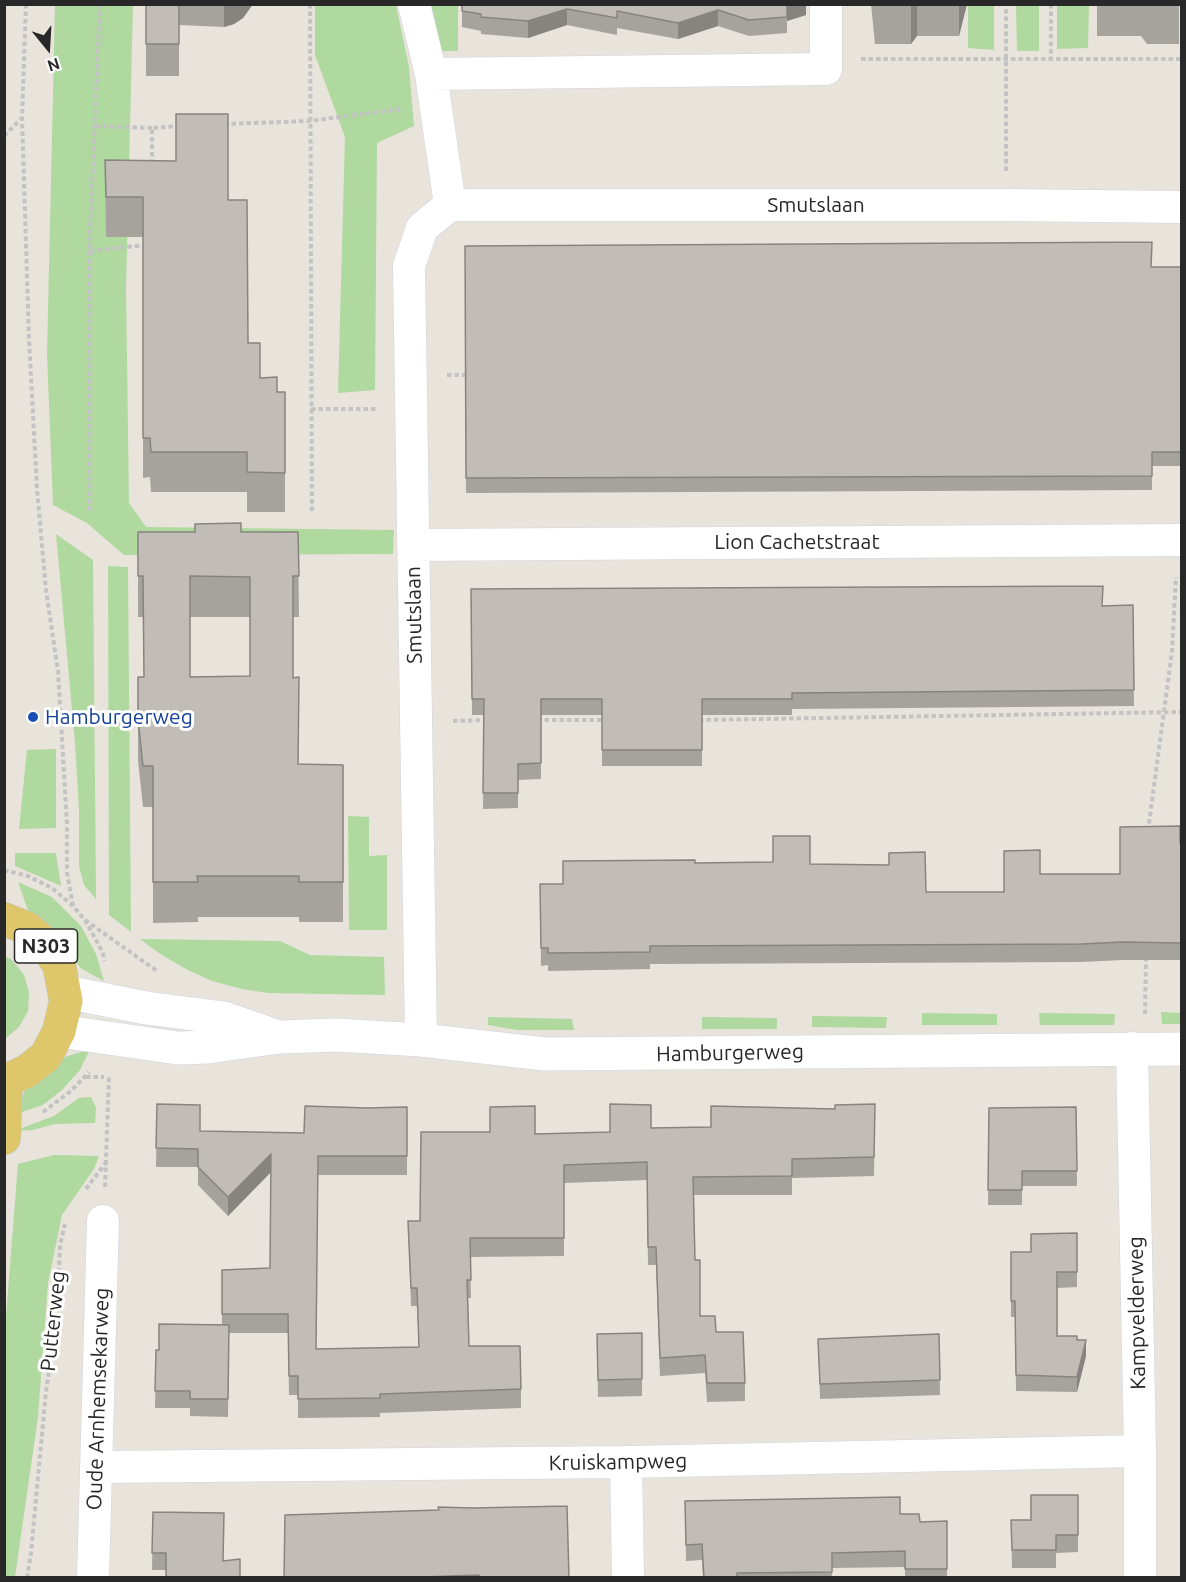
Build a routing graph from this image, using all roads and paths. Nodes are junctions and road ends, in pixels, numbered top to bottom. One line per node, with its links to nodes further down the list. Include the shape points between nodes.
1 (26, 4): 14 (path)
2 (100, 4): 17 (path)
3 (310, 4): 15 (path)
4 (414, 4): 12 (street)
5 (826, 4): 11 (street)
6 (1006, 4): 9 (path)
7 (1051, 4): 8 (path)
8 (1051, 58): 9 (path); 10 (path)
9 (1006, 59): 11 (path); 23 (path)
10 (1182, 59)
11 (826, 64): 12 (street)
12 (431, 74): 13 (street)
13 (435, 105): 15 (path); 22 (street)
14 (22, 117): 20 (path); 45 (path, via 37,477 46,590 58,671 67,873)
15 (309, 121): 16 (path); 29 (path)
16 (219, 124)
17 (95, 126): 19 (path); 26 (path)
18 (186, 126): 19 (path)
19 (152, 128): 21 (path)
20 (4, 136)
21 (151, 174)
22 (450, 205): 23 (street, Smutslaan); 27 (street, Smutslaan, via 422,228 409,266)
23 (1006, 205): 24 (street, Smutslaan)
24 (1182, 207)
25 (150, 245): 26 (path)
26 (90, 251): 31 (path)
27 (410, 375): 28 (path); 30 (street, Smutslaan)
28 (481, 375)
29 (311, 409): 30 (path); 32 (path)
30 (411, 410): 34 (street, Smutslaan)
31 (88, 511)
32 (312, 514)
33 (1182, 540): 34 (street, Lion Cachetstraat)
34 (413, 545): 42 (street, Smutslaan)
35 (1176, 575): 36 (path)
36 (1164, 712): 37 (path); 41 (path); 43 (path)
37 (1182, 712)
38 (498, 720): 42 (path)
39 (533, 720): 40 (path)
40 (615, 720)
41 (697, 720)
42 (416, 721): 52 (street, Smutslaan)
43 (1148, 840)
44 (4, 870): 45 (path, via 52,888)
45 (73, 906): 47 (path)
46 (5, 917): 49 (main road, N303, via 27,928 46,945 58,965)
47 (85, 920)
48 (1146, 956): 53 (path)
49 (66, 992): 50 (main road, N303); 51 (street, Hamburgerweg, via 224,1018)
50 (59, 1030): 51 (street, Hamburgerweg, via 177,1048); 55 (main road, N303, via 46,1056)
51 (280, 1037): 52 (street, Hamburgerweg, via 336,1035)
52 (421, 1040): 53 (street, Hamburgerweg, via 545,1054)
53 (1138, 1048): 54 (street, Hamburgerweg); 61 (street, Kampvelderweg)
54 (1182, 1048)
55 (5, 1082): 56 (main road, N303)
56 (5, 1126): 57 (main road, N303); 58 (path, via 51,1107 86,1077 109,1077 107,1161)
57 (4, 1138)
58 (79, 1198)
59 (68, 1216): 64 (path, Putterweg, via 60,1245 57,1320)
60 (103, 1221): 63 (street, Oude Arnhemsekarweg)
61 (1140, 1451): 62 (street, Kruiskampweg); 67 (street, Kampvelderweg)
62 (626, 1462): 63 (street, Kruiskampweg); 66 (street)
63 (97, 1467): 65 (street, Oude Arnhemsekarweg)
64 (27, 1578)
65 (93, 1578)
66 (628, 1578)
67 (1140, 1578)

